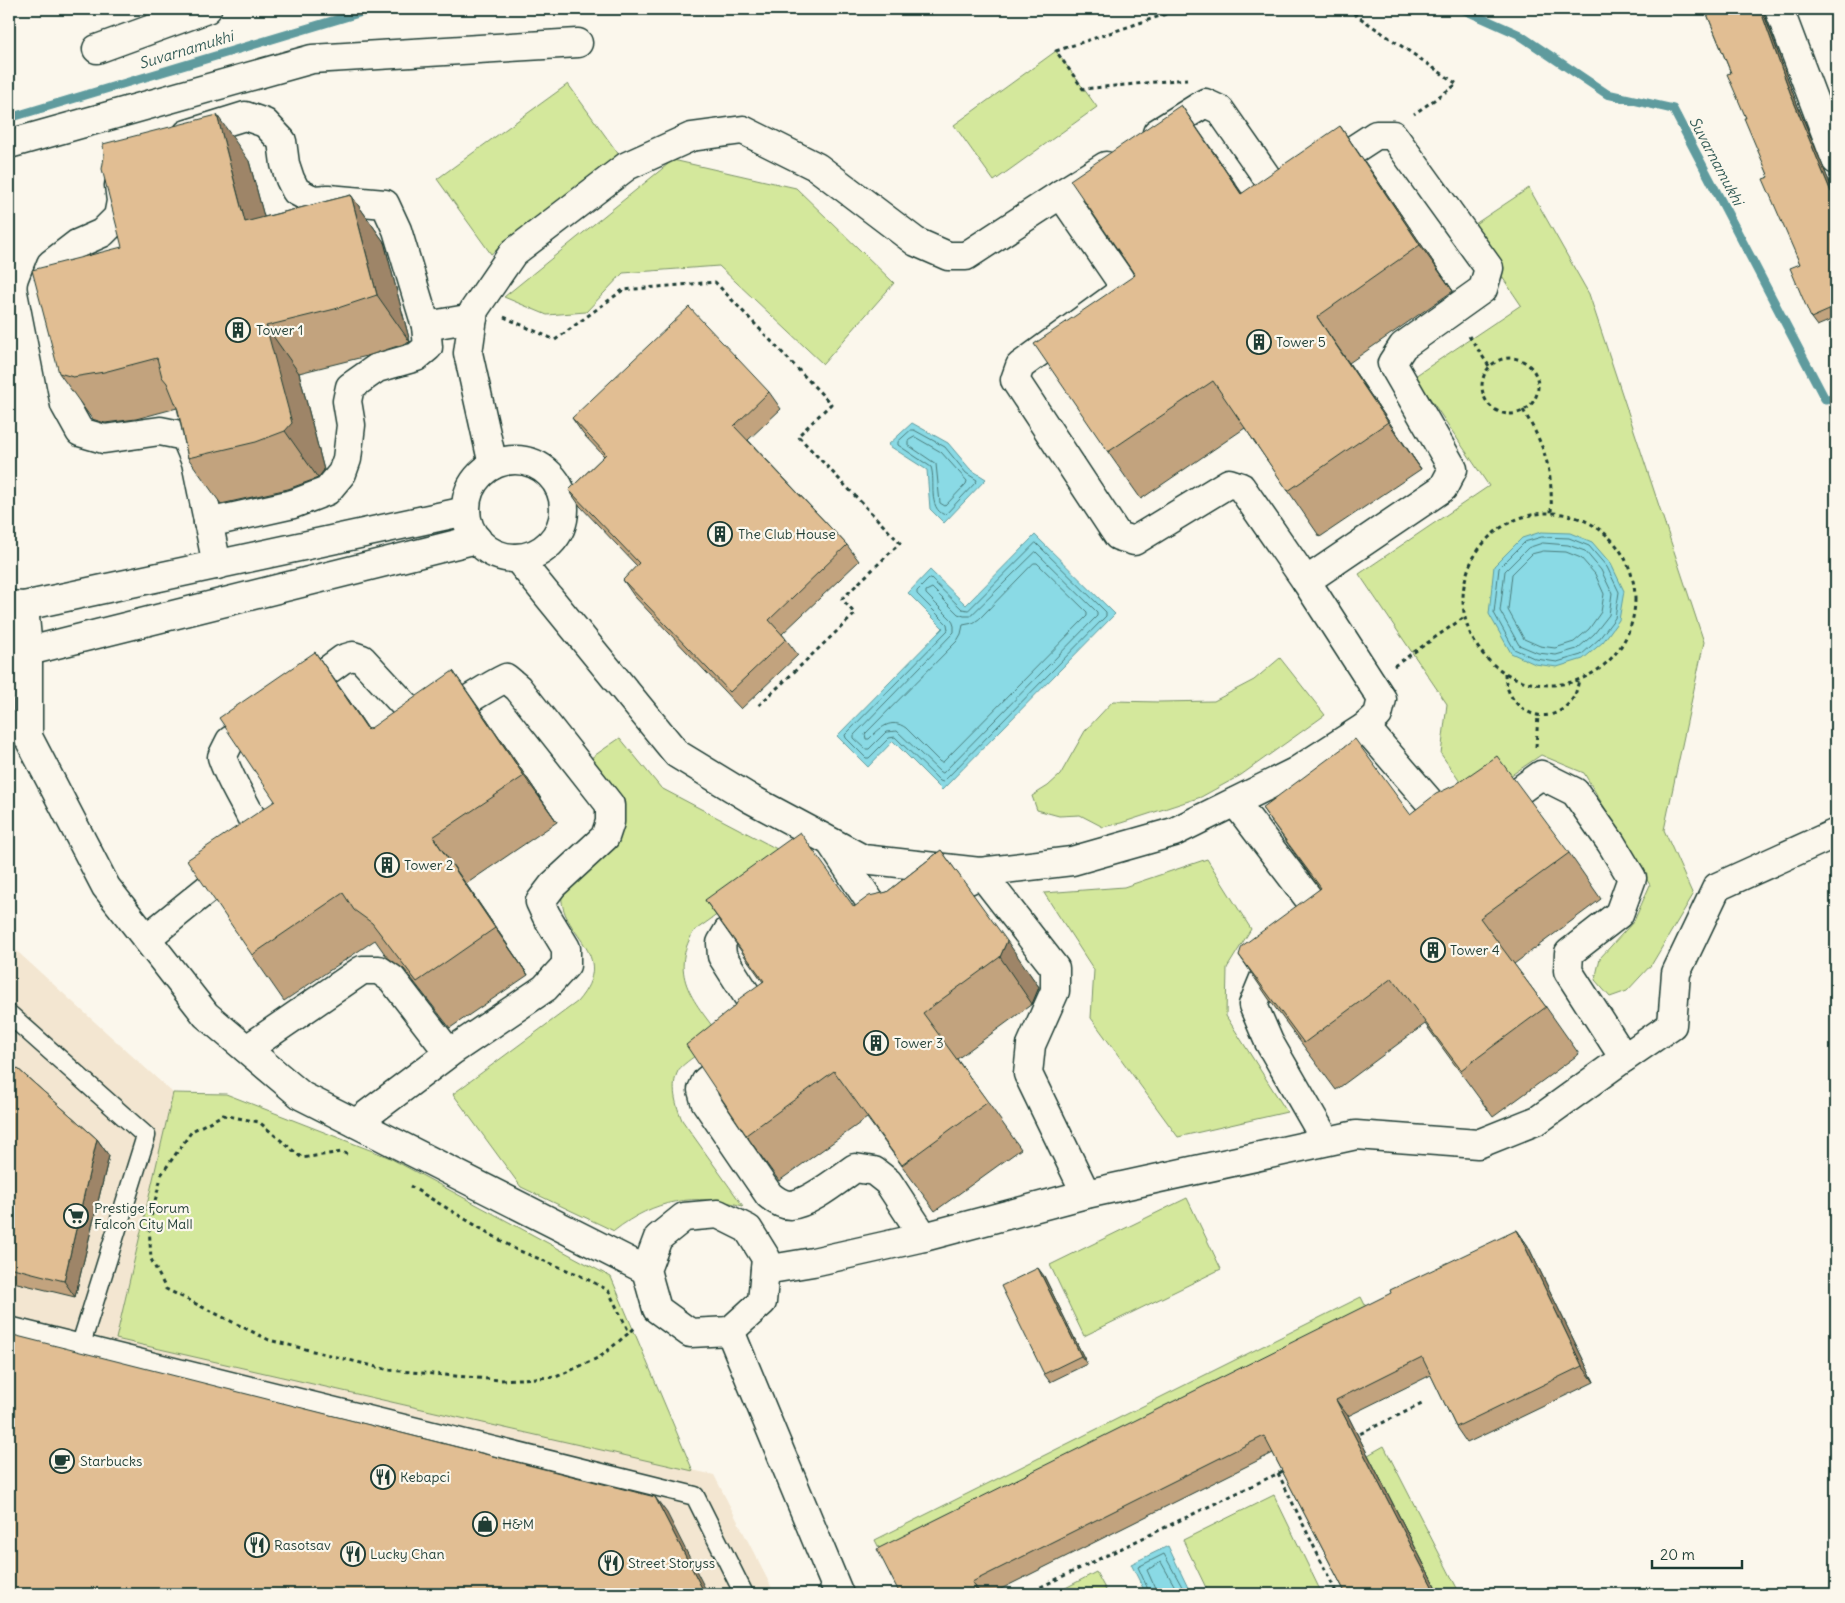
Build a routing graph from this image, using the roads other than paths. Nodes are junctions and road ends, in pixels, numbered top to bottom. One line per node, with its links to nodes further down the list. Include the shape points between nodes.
1 (207, 9): 4 (street)
2 (1779, 9): 8 (street)
3 (578, 43): 6 (street, via 312,58)
4 (97, 49)
5 (160, 142): 11 (street, via 245,116 265,123 282,141 290,179 296,191 313,200 385,204 397,230)
6 (9, 144)
7 (119, 159): 14 (street, via 116,163 121,201 118,217 102,233 77,244 51,264 42,287 65,405 80,432 104,439 160,431 185,436 196,462)
8 (1836, 160)
9 (1061, 194): 10 (street, via 966,256 948,256 916,242 817,167 743,130 691,137 627,166 513,253); 18 (street, via 1120,280 1120,293 1020,366 1015,380 1118,536 1134,541 1229,484 1241,487); 18 (street, via 1205,103 1220,110 1273,186 1290,191 1376,135 1393,135 1489,268 1482,289 1402,346 1392,363 1453,469 1443,488)
10 (475, 311): 11 (street); 12 (street, via 468,353)
11 (426, 326): 14 (street, via 428,347 416,357 377,368 350,387 347,401 351,424 347,459 342,473 327,491 293,504)
12 (493, 466): 13 (street, via 473,484); 16 (street, via 519,460 533,464 545,470 561,492 563,519 551,544 540,552)
13 (466, 511): 15 (street, via 469,526); 17 (street)
14 (208, 523): 17 (street)
15 (477, 539): 16 (street, via 495,554); 20 (street)
16 (517, 558): 24 (street, via 677,754)
17 (217, 564): 19 (street)
18 (1306, 581): 21 (street, via 1382,699 1378,716)
19 (16, 606): 20 (street)
20 (19, 653): 30 (street, via 28,737 106,887)
21 (1365, 727): 22 (street, via 1295,772); 34 (street, via 1447,822 1462,827 1479,820 1541,775 1575,792 1632,878 1618,914 1569,953 1568,971)
22 (1235, 802): 26 (street, via 1174,832 1072,861); 36 (street, via 1322,916 1266,971 1253,1005 1270,1042)
23 (1836, 833): 34 (street, via 1717,888 1676,972 1672,1025)
24 (830, 842): 25 (street); 26 (street, via 862,859); 29 (street, via 885,924 896,928 910,926)
25 (808, 861)
26 (980, 872): 28 (street); 37 (street, via 1055,968 1056,990 1031,1045 1028,1074)
27 (772, 893): 38 (street, via 728,931 721,943 722,956 759,1014 763,1028 758,1040 706,1081 702,1090 705,1100 777,1202 790,1205 805,1201 855,1168 874,1171 888,1182)
28 (949, 896)
29 (918, 920)
30 (147, 938): 32 (street, via 206,1015); 33 (street, via 262,842 222,757 230,741 336,664 353,656 362,660 411,712 424,720 439,717 506,678 518,688 610,805 610,822 605,837 552,885 540,902 566,948 566,964 545,988)
31 (9, 1014): 43 (lane, via 146,1136)
32 (247, 1049): 33 (street, via 362,970 378,970 392,978); 35 (street, via 302,1096)
33 (449, 1053): 35 (street)
34 (1624, 1058): 36 (street, via 1538,1120 1478,1144 1356,1134)
35 (356, 1124): 39 (street)
36 (1326, 1141): 37 (street)
37 (1086, 1194): 38 (street)
38 (924, 1237): 40 (street)
39 (646, 1270): 40 (street, via 658,1238 684,1217 718,1214 748,1229 766,1258); 42 (street, via 657,1309 690,1333)
40 (765, 1270): 42 (street, via 762,1302)
41 (9, 1326): 43 (lane)
42 (730, 1331): 45 (street)
43 (81, 1344): 44 (lane, via 695,1496)
44 (744, 1594)
45 (839, 1594)

